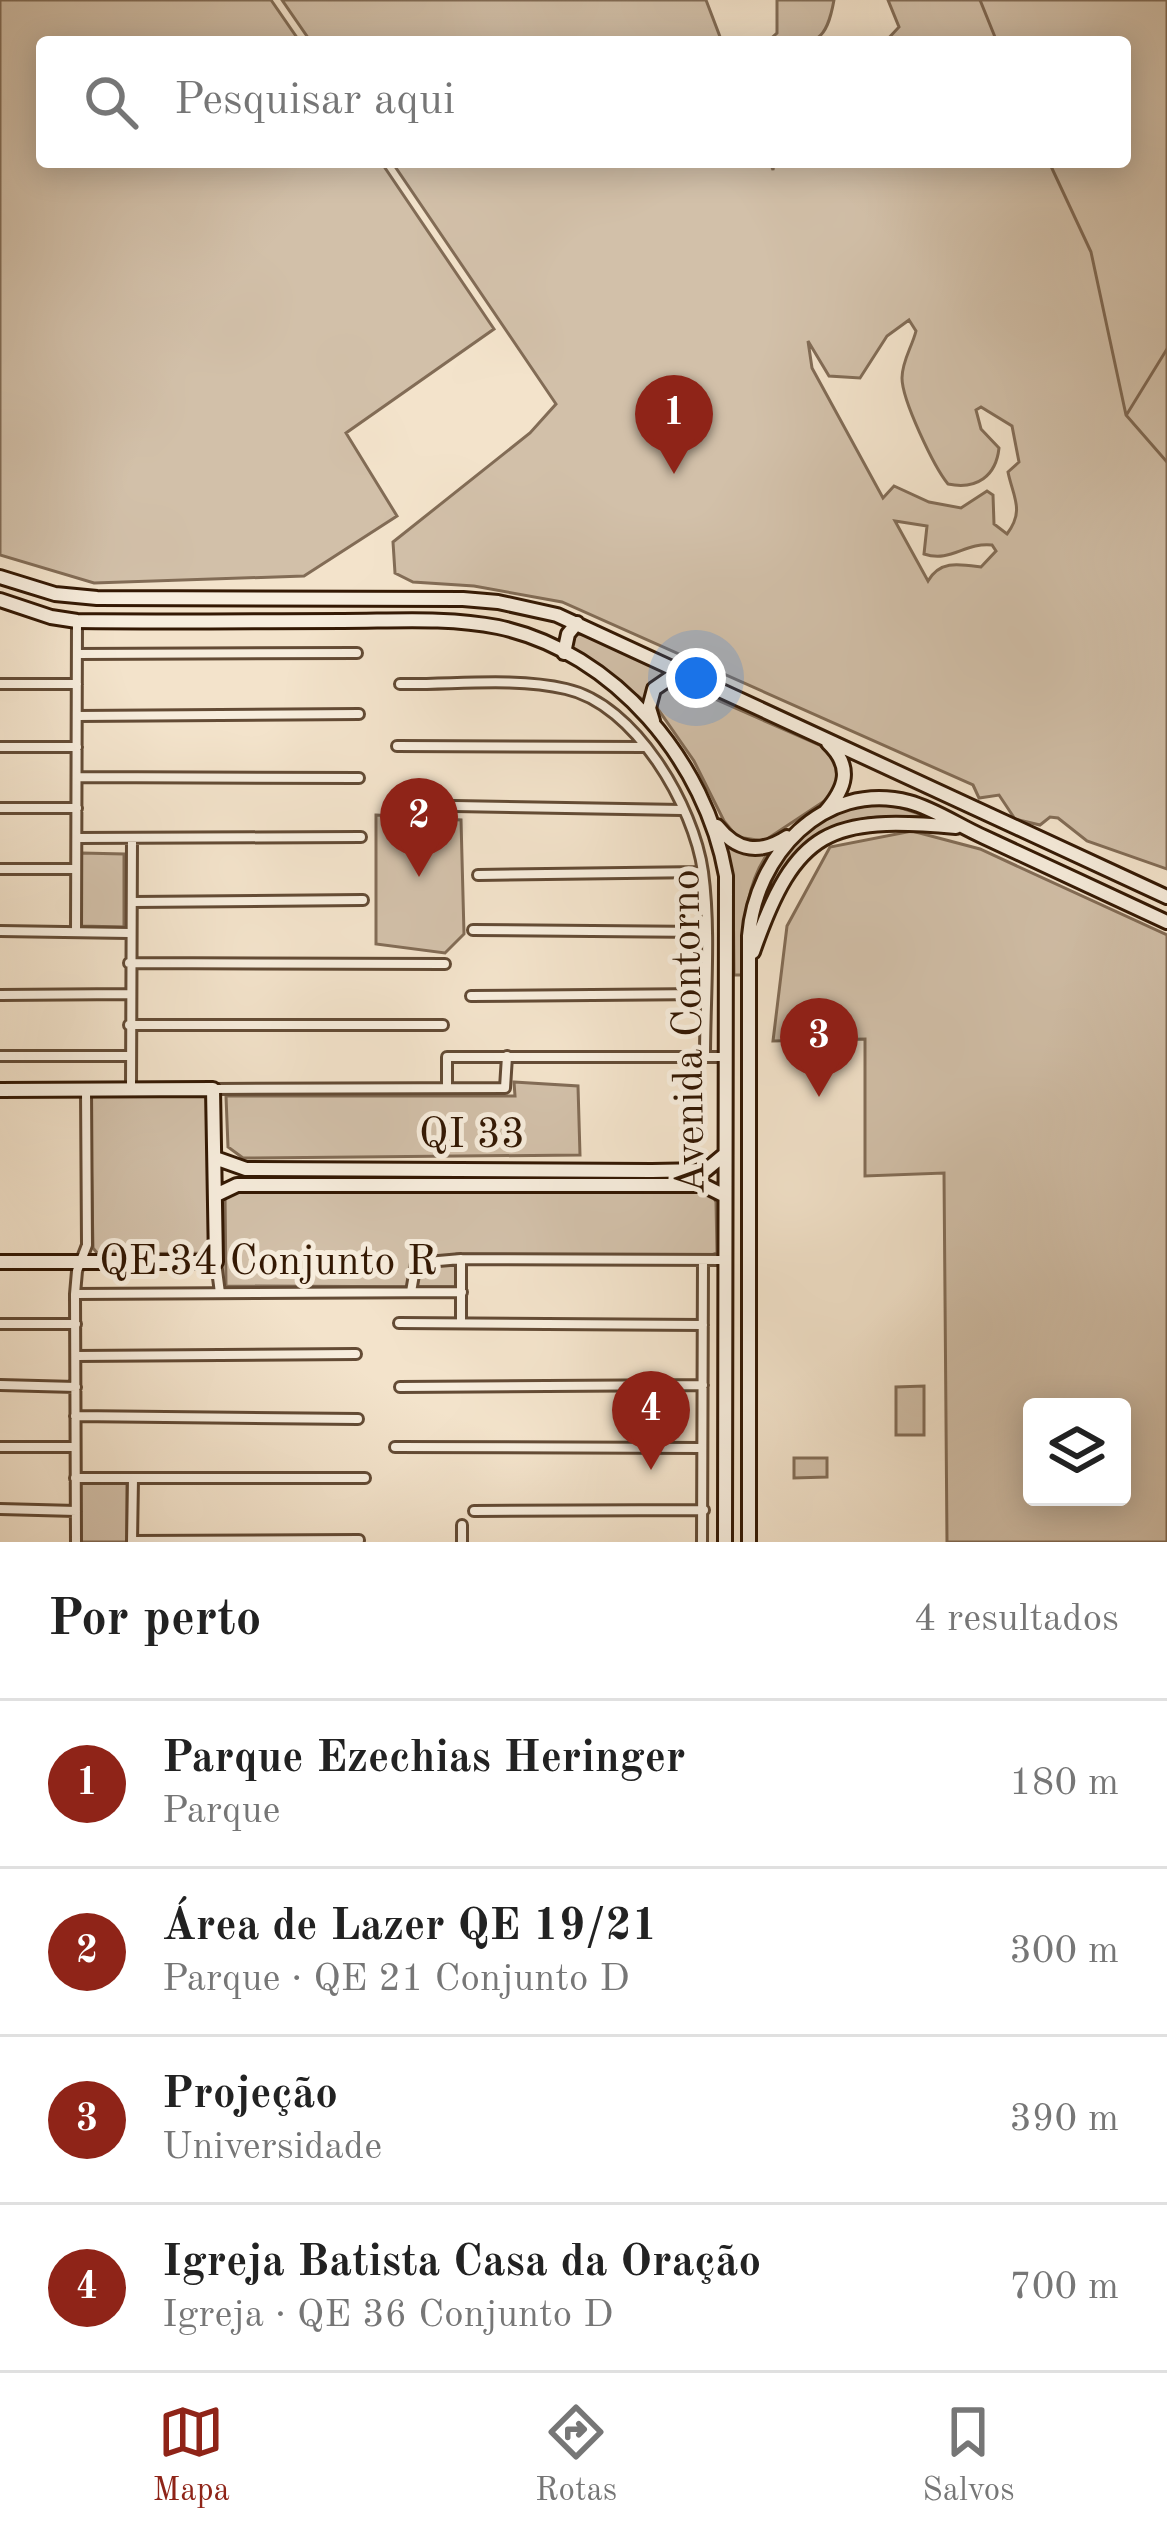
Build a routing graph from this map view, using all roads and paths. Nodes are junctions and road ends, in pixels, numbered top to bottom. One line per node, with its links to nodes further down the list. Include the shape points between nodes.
1 (0, 577): 2 (main road)
2 (35, 589): 3 (main road); 5 (main road)
3 (126, 598): 7 (main road, via 133,611); 8 (main road, via 463,599)
4 (0, 600): 5 (main road, Avenida Contorno)
5 (29, 611): 6 (main road, Avenida Contorno)
6 (77, 621): 7 (main road, Avenida Contorno); 11 (street)
7 (122, 622): 10 (main road, Avenida Contorno, via 466,623)
8 (577, 623): 10 (main road); 12 (main road)
9 (357, 653): 11 (street)
10 (564, 653): 16 (main road, Avenida Contorno)
11 (77, 654): 14 (street)
12 (688, 677): 20 (main road, via 653,689); 21 (main road)
13 (0, 684): 14 (street)
14 (77, 684): 19 (street)
15 (400, 684): 17 (street, via 541,685 588,695)
16 (625, 693): 17 (street); 20 (main road, Avenida Contorno)
17 (616, 712): 24 (street)
18 (359, 714): 19 (street)
19 (77, 716): 25 (street)
20 (653, 723): 33 (main road, Avenida Contorno)
21 (824, 739): 32 (main road, via 846,776); 43 (main road)
22 (0, 746): 25 (street)
23 (397, 746): 24 (street)
24 (646, 747): 31 (street)
25 (77, 748): 26 (street)
26 (77, 778): 27 (street); 30 (street)
27 (359, 778)
28 (398, 805): 31 (street)
29 (0, 808): 30 (street)
30 (76, 808): 37 (street)
31 (682, 810): 41 (street)
32 (824, 813): 34 (main road, via 853,802 905,801); 35 (main road, Avenida Contorno)
33 (712, 820): 35 (main road, via 747,848); 55 (main road, Avenida Contorno, via 726,876)
34 (963, 828): 46 (main road); 52 (main road, via 887,821 816,842 786,873)
35 (795, 831): 52 (main road, Avenida Contorno, via 756,900)
36 (361, 837): 38 (street)
37 (77, 838): 38 (street); 40 (street)
38 (132, 839): 45 (street)
39 (0, 869): 40 (street)
40 (75, 869): 49 (street)
41 (703, 872): 42 (street); 50 (street)
42 (478, 875)
43 (1167, 897)
44 (363, 901): 45 (street)
45 (133, 902): 51 (street)
46 (1167, 922)
47 (473, 930): 50 (street)
48 (0, 931): 49 (street)
49 (76, 932): 51 (street)
50 (705, 932): 57 (street)
51 (129, 933): 53 (street)
52 (749, 961): 59 (main road, Avenida Contorno)
53 (129, 963): 54 (street); 56 (street)
54 (445, 964)
55 (726, 986): 59 (main road); 67 (main road, Avenida Contorno)
56 (128, 994): 58 (street); 61 (street)
57 (705, 994): 60 (street); 66 (street)
58 (0, 995)
59 (749, 995): 95 (main road, Avenida Contorno)
60 (471, 996)
61 (129, 1024): 62 (street); 64 (street)
62 (443, 1025)
63 (0, 1056): 64 (street)
64 (130, 1056): 68 (street)
65 (507, 1056): 66 (street); 69 (street, via 505,1088); 69 (street, via 447,1057)
66 (705, 1057): 67 (street)
67 (726, 1057): 73 (main road, Avenida Contorno)
68 (131, 1088): 70 (main road); 71 (main road)
69 (447, 1088): 71 (street)
70 (86, 1089): 72 (main road); 84 (street, via 87,1245)
71 (213, 1089): 74 (main road)
72 (0, 1090)
73 (724, 1154): 76 (main road, QI 33, via 706,1170); 79 (main road, Avenida Contorno)
74 (215, 1158): 75 (main road, QI 33, via 246,1169); 78 (main road)
75 (315, 1169): 76 (main road, QI 33); 77 (main road)
76 (652, 1178): 77 (main road, QI 33); 79 (main road, QI 33, via 708,1185)
77 (315, 1187): 78 (main road, QI 33, via 238,1185)
78 (216, 1195): 85 (main road)
79 (724, 1196): 81 (main road, Avenida Contorno)
80 (461, 1259): 82 (street); 86 (street, via 416,1263); 87 (street)
81 (724, 1260): 82 (street); 90 (main road, Avenida Contorno)
82 (703, 1261): 96 (street)
83 (0, 1262): 84 (main road)
84 (80, 1262): 85 (main road); 89 (street)
85 (216, 1262): 88 (street)
86 (411, 1292): 87 (street, QE 34 Conjunto R); 88 (street, QE 34 Conjunto R)
87 (462, 1292): 92 (street)
88 (220, 1293): 89 (street, QE 34 Conjunto R)
89 (75, 1294): 94 (street)
90 (724, 1319): 95 (main road); 103 (main road, Avenida Contorno)
91 (399, 1323): 92 (street)
92 (461, 1323): 96 (street)
93 (0, 1324): 94 (street)
94 (76, 1324): 98 (street)
95 (748, 1324): 104 (main road, Avenida Contorno)
96 (703, 1325): 100 (street)
97 (356, 1354): 98 (street)
98 (76, 1356): 101 (street)
99 (0, 1385): 101 (street)
100 (703, 1385): 102 (street); 110 (street)
101 (76, 1387): 105 (street)
102 (400, 1387)
103 (724, 1399): 104 (main road); 114 (main road, Avenida Contorno)
104 (748, 1406): 115 (main road, Avenida Contorno)
105 (75, 1416): 106 (street); 108 (street)
106 (358, 1420)
107 (0, 1447): 108 (street)
108 (75, 1447): 111 (street)
109 (395, 1447): 110 (street)
110 (702, 1448): 118 (street)
111 (75, 1478): 113 (street); 119 (street)
112 (365, 1478): 113 (street)
113 (133, 1479): 122 (street)
114 (725, 1494): 115 (main road, via 735,1505); 126 (main road, Avenida Contorno)
115 (748, 1504): 127 (main road, Avenida Contorno)
116 (0, 1509): 119 (street)
117 (474, 1510): 118 (street)
118 (704, 1510): 125 (street)
119 (76, 1511): 123 (street)
120 (462, 1525): 124 (street)
121 (358, 1540): 122 (street)
122 (132, 1541)
123 (76, 1542)
124 (462, 1542)
125 (702, 1542)
126 (725, 1542)
127 (749, 1542)

